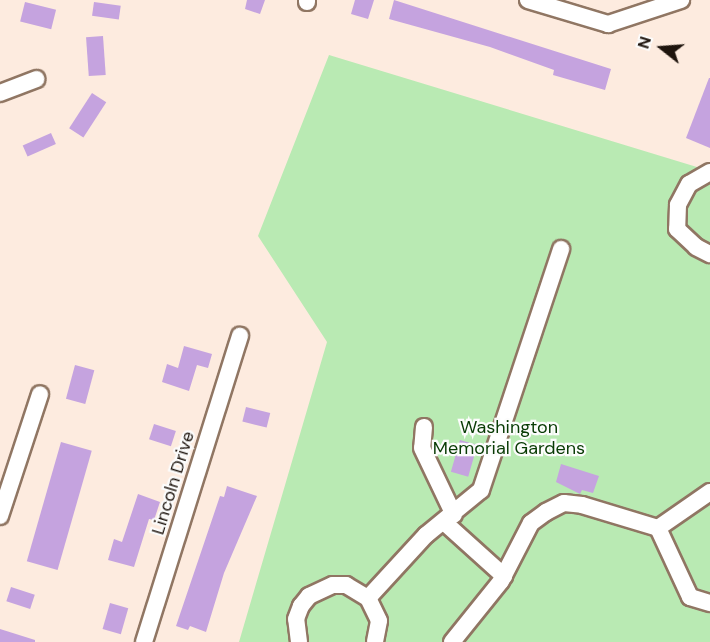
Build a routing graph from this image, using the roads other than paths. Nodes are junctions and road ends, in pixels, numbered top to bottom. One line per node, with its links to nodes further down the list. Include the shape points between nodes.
1 (528, 0): 2 (street, via 608,24)
2 (680, 0)
3 (36, 79): 4 (street)
4 (0, 93)
5 (710, 172): 7 (street, via 689,184 678,205 677,229)
6 (561, 249): 13 (street, via 481,490)
7 (710, 254)
8 (240, 336): 18 (street, Lincoln Drive)
9 (40, 394): 12 (street)
10 (424, 427): 13 (street, via 422,448)
11 (710, 492): 14 (street)
12 (0, 516)
13 (449, 519): 15 (street); 16 (street, via 426,535)
14 (658, 528): 15 (street, via 564,503 531,523); 17 (street, via 690,597)
15 (504, 576): 21 (street)
16 (368, 598): 19 (street, via 346,585 320,588 301,606 296,619); 20 (street, via 379,621)
17 (710, 603)
18 (144, 642)
19 (299, 642)
20 (375, 642)
21 (452, 642)

